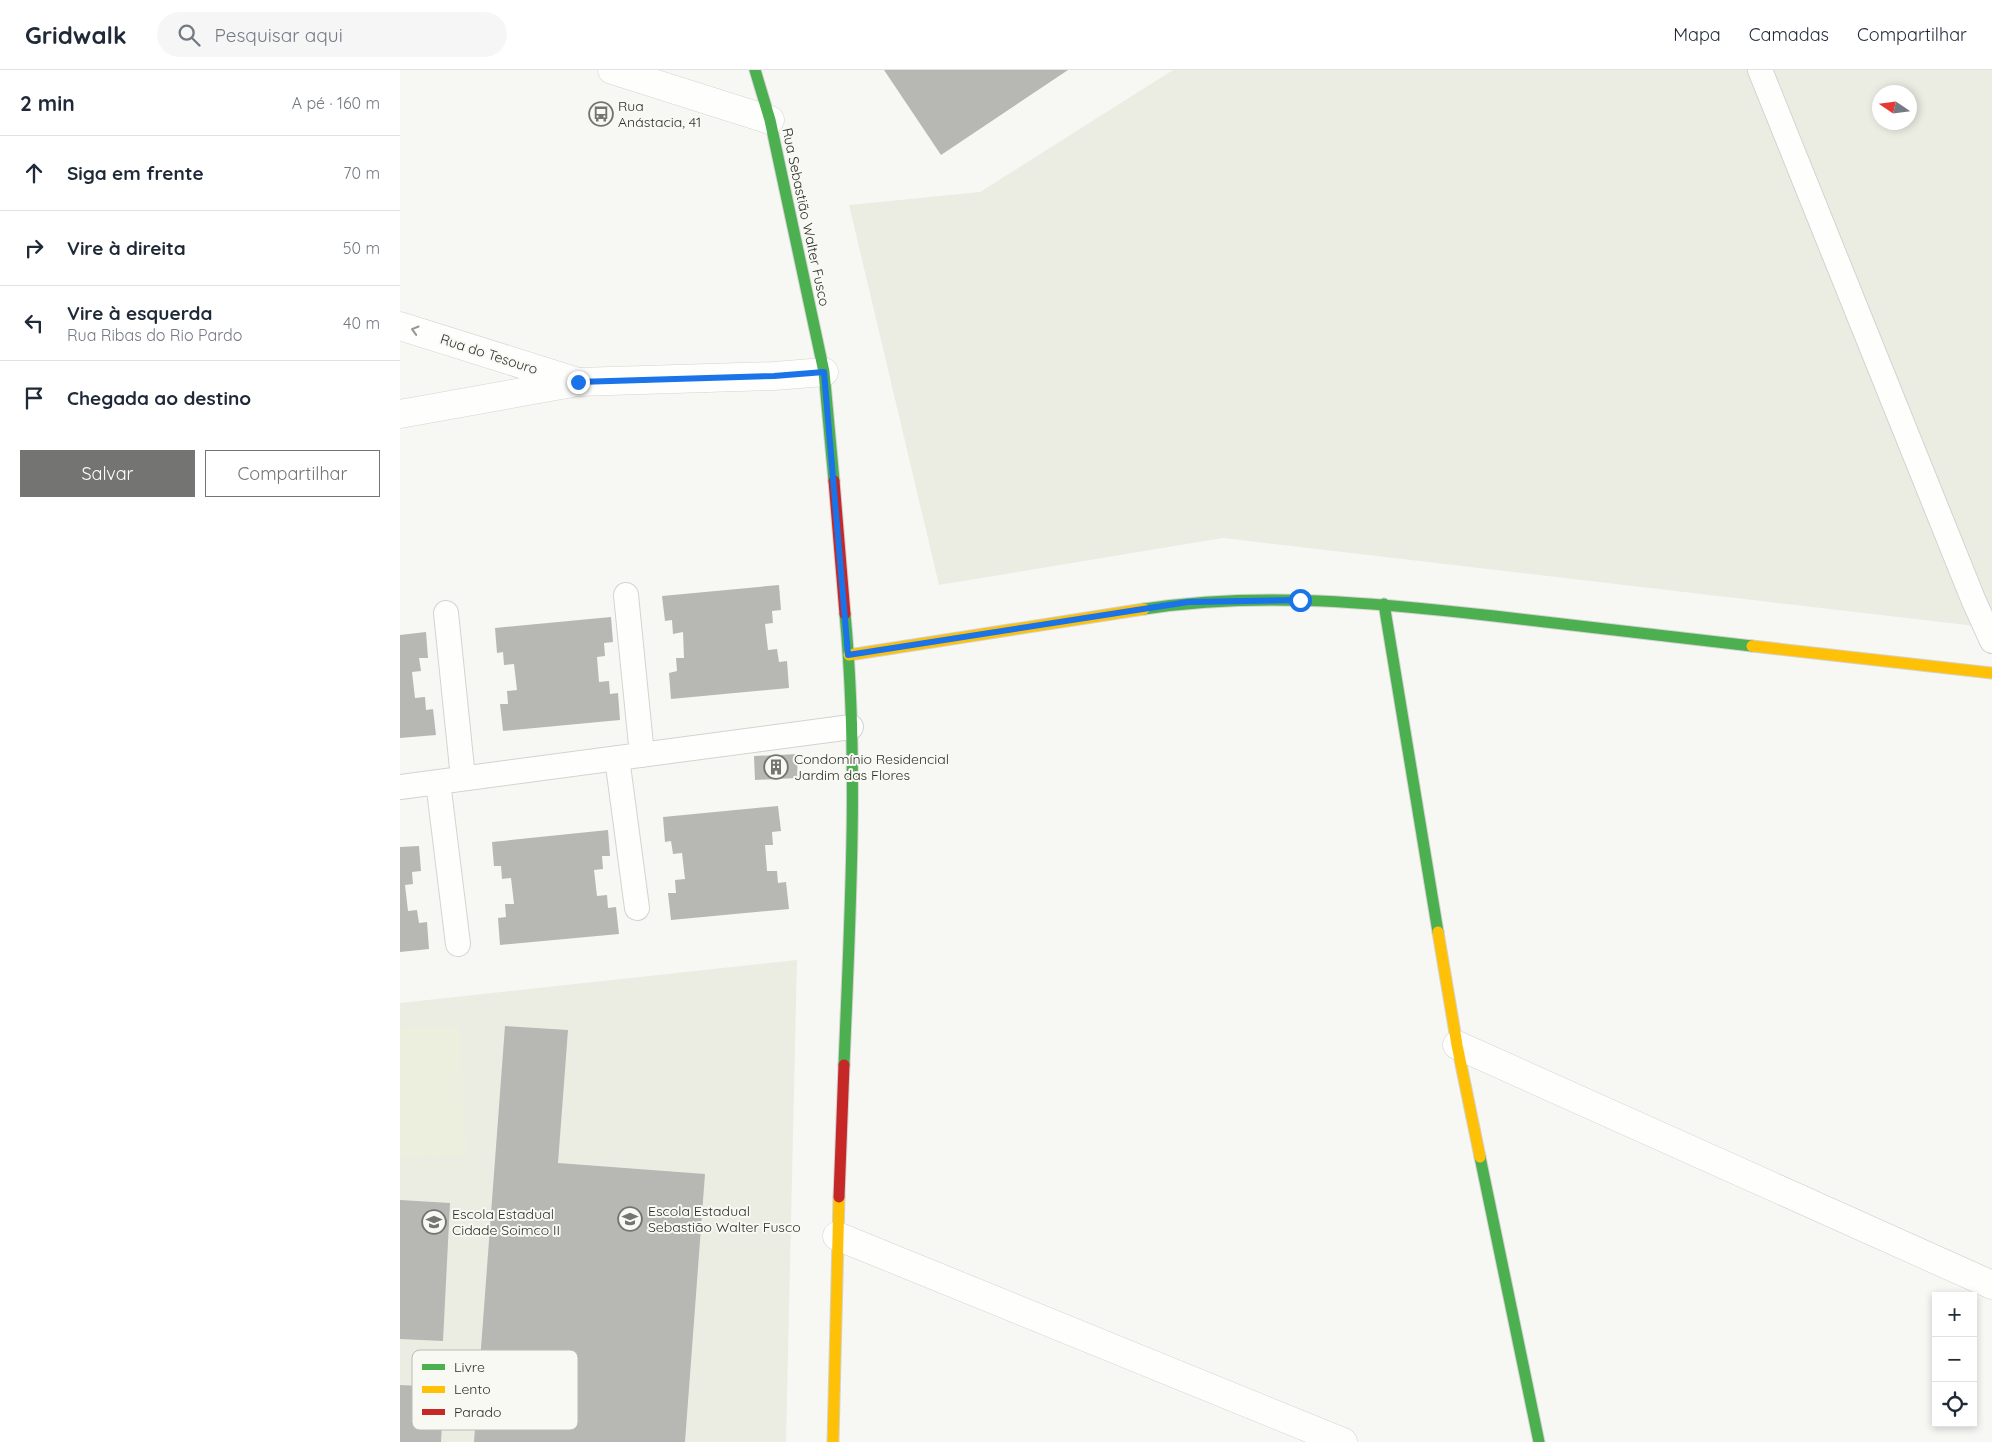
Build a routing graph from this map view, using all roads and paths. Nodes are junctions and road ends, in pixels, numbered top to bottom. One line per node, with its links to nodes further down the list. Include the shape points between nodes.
1 (612, 70): 4 (street)
2 (755, 70): 4 (street, Rua Sebastião Walter Fusco)
3 (1760, 70): 12 (lane)
4 (770, 120): 6 (street, Rua Sebastião Walter Fusco)
5 (400, 326): 7 (street, Rua do Tesouro, one-way to 5)
6 (824, 372): 7 (street); 13 (street, Rua Sebastião Walter Fusco)
7 (578, 382): 8 (street)
8 (400, 414)
9 (626, 595): 16 (lane)
10 (1384, 604): 13 (street, via 1300,600 1188,602); 14 (street); 23 (street)
11 (446, 612): 18 (lane)
12 (1992, 641)
13 (848, 655): 15 (street, Rua Sebastião Walter Fusco)
14 (1992, 673)
15 (851, 727): 16 (lane); 24 (street, Rua Sebastião Walter Fusco, via 850,912)
16 (642, 755): 17 (lane)
17 (617, 758): 18 (lane); 21 (lane)
18 (463, 778): 19 (lane)
19 (438, 782): 20 (lane); 22 (lane)
20 (400, 787)
21 (637, 908)
22 (458, 944)
23 (1457, 1045): 25 (street); 28 (street)
24 (837, 1236): 26 (street, Rua Sebastião Walter Fusco); 27 (street)
25 (1992, 1285)
26 (833, 1442)
27 (1343, 1442)
28 (1539, 1442)

